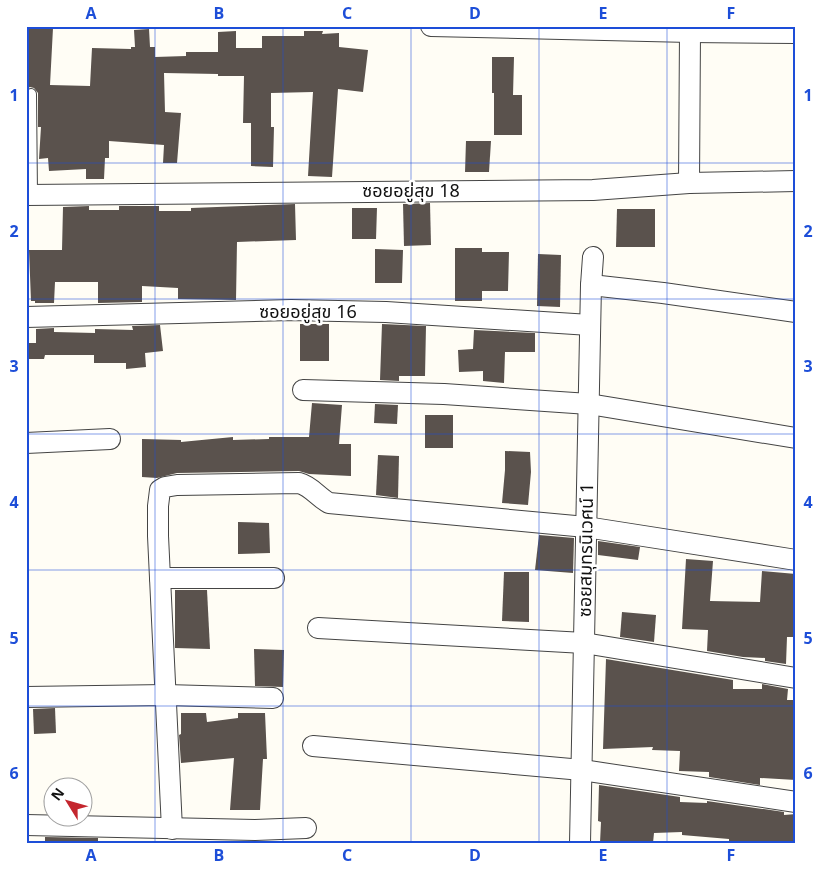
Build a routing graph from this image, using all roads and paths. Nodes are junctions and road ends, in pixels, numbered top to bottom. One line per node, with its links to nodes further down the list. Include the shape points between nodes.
1 (431, 26): 2 (street)
2 (690, 32): 3 (street); 6 (street)
3 (796, 33)
4 (31, 94): 7 (lane)
5 (796, 181): 6 (street, ซอยอยู่สุข 18)
6 (689, 184): 7 (street, ซอยอยู่สุข 18, via 593,190)
7 (29, 195)
8 (593, 257): 9 (street, ซอยสมุทรนิเวศน์ 1)
9 (591, 285): 10 (street); 12 (street, ซอยสมุทรนิเวศน์ 1)
10 (796, 312)
11 (26, 317): 12 (street, ซอยอยู่สุข 16, via 386,312)
12 (590, 325): 14 (street, ซอยสมุทรนิเวศน์ 1)
13 (303, 390): 14 (street, via 444,394)
14 (589, 404): 15 (street); 18 (street, ซอยสมุทรนิเวศน์ 1)
15 (796, 438)
16 (110, 439): 17 (street)
17 (26, 443)
18 (586, 527): 19 (street); 20 (street, via 329,503 299,484 177,485 160,490); 23 (street, ซอยสมุทรนิเวศน์ 1)
19 (796, 560)
20 (160, 578): 21 (street); 25 (street)
21 (274, 578)
22 (318, 628): 23 (street)
23 (584, 644): 24 (street); 29 (street, ซอยสมุทรนิเวศน์ 1)
24 (796, 678)
25 (166, 695): 26 (street); 27 (street); 33 (street)
26 (26, 697)
27 (273, 698)
28 (313, 746): 29 (street)
29 (582, 770): 30 (street); 34 (street, ซอยสมุทรนิเวศน์ 1)
30 (796, 802)
31 (26, 825): 33 (street)
32 (306, 828): 33 (street)
33 (172, 829)
34 (580, 843)

